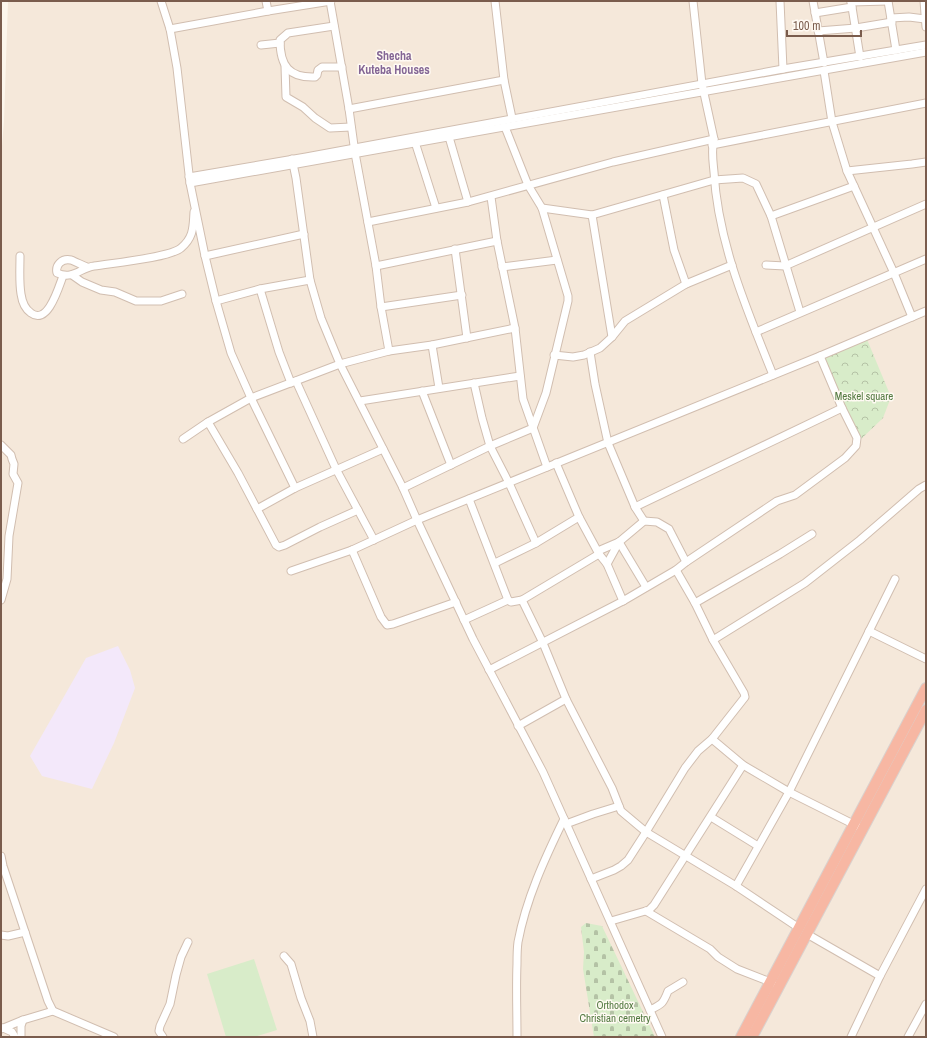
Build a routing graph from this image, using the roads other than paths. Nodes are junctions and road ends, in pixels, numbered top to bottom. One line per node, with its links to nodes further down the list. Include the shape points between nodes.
1 (160, 1): 18 (street)
2 (266, 1): 11 (street)
3 (330, 1): 11 (street); 15 (street)
4 (494, 1): 31 (street)
5 (693, 1): 32 (street)
6 (780, 1): 29 (street)
7 (813, 1): 12 (street)
8 (888, 1): 10 (street); 14 (street)
9 (924, 1): 13 (street)
10 (852, 3): 12 (street); 17 (street)
11 (268, 11): 18 (street)
12 (815, 13): 19 (street)
13 (925, 19): 14 (street, via 909,17); 16 (street)
14 (891, 20): 17 (street); 23 (street)
15 (334, 26): 20 (street, via 288,33); 28 (street)
16 (926, 27)
17 (856, 28): 19 (street); 25 (street)
18 (170, 30): 46 (street)
19 (818, 32): 26 (street)
20 (280, 43): 21 (street); 27 (street)
21 (261, 45)
22 (926, 45): 23 (street)
23 (896, 50): 25 (street)
24 (926, 52): 30 (street)
25 (860, 57): 26 (street)
26 (824, 63): 29 (street)
27 (285, 66): 28 (street, via 304,78 315,77 322,67); 37 (street, via 286,97 330,128)
28 (342, 66): 34 (street)
29 (783, 69): 32 (street)
30 (824, 70): 32 (street); 36 (street)
31 (504, 80): 34 (street); 35 (street)
32 (703, 87): 35 (street); 38 (street); 41 (street)
33 (926, 103): 36 (street)
34 (349, 109): 37 (street)
35 (512, 118): 42 (street)
36 (832, 122): 41 (street); 45 (street)
37 (351, 127): 42 (street)
38 (505, 127): 39 (street); 48 (street)
39 (449, 137): 40 (street); 53 (street)
40 (415, 142): 42 (street); 55 (street)
41 (713, 142): 47 (street); 48 (street, via 613,162)
42 (354, 150): 43 (street); 59 (street)
43 (293, 162): 46 (street); 61 (street)
44 (926, 162): 45 (street)
45 (847, 171): 49 (street)
46 (190, 180): 52 (street)
47 (714, 180): 50 (street); 58 (street, via 743,178 756,184); 68 (street, via 720,224)
48 (528, 185): 51 (street); 56 (street)
49 (854, 186): 58 (street); 60 (street)
50 (663, 195): 57 (street); 78 (street, via 674,250)
51 (491, 197): 53 (street); 62 (street)
52 (195, 202): 65 (street); 72 (street, via 192,234 180,249 136,260)
53 (468, 202): 55 (street)
54 (926, 204): 60 (street)
55 (436, 208): 59 (street)
56 (542, 208): 57 (street); 67 (street)
57 (592, 214): 89 (street)
58 (771, 216): 71 (street)
59 (368, 222): 70 (street)
60 (872, 227): 71 (street); 74 (street)
61 (304, 234): 65 (street); 77 (street)
62 (497, 241): 63 (street); 73 (street)
63 (455, 250): 70 (street); 81 (street)
64 (20, 256): 76 (street, via 21,294 25,307 32,314 44,314)
65 (205, 256): 82 (street)
66 (926, 259): 74 (street)
67 (557, 260): 73 (street); 94 (street, via 568,301)
68 (732, 265): 78 (street); 88 (street)
69 (766, 265): 71 (street)
70 (376, 266): 83 (street)
71 (785, 266): 85 (street)
72 (87, 267): 75 (street); 76 (street, via 70,260 61,261 56,268 57,273)
73 (502, 267): 87 (street)
74 (894, 273): 85 (street); 86 (street)
75 (72, 275): 76 (street); 80 (street, via 101,290 115,292 136,301 161,301)
76 (63, 276)
77 (310, 280): 79 (street); 96 (street, via 321,318)
78 (686, 284): 89 (street, via 625,322)
79 (260, 289): 82 (street); 99 (street, via 279,352)
80 (182, 294)
81 (462, 295): 83 (street); 90 (street)
82 (216, 301): 103 (street, via 231,353)
83 (381, 307): 92 (street)
84 (926, 311): 86 (street)
85 (800, 312): 88 (street)
86 (912, 317): 95 (street)
87 (514, 328): 90 (street); 98 (street)
88 (756, 332): 97 (street)
89 (612, 337): 93 (street, via 600,348)
90 (467, 338): 91 (street)
91 (432, 345): 92 (street); 101 (street)
92 (389, 351): 96 (street)
93 (590, 352): 94 (street, via 574,357); 109 (street)
94 (554, 355): 107 (street, via 546,393)
95 (820, 356): 97 (street); 105 (street)
96 (340, 364): 99 (street); 104 (street)
97 (773, 375): 109 (street)
98 (520, 376): 100 (street); 107 (street, via 523,399)
99 (293, 382): 103 (street); 116 (street)
100 (474, 382): 101 (street); 111 (street)
101 (439, 388): 102 (street)
102 (422, 391): 104 (street); 114 (street)
103 (251, 398): 106 (street); 118 (street)
104 (360, 401): 112 (street)
105 (842, 408): 122 (street); 134 (street, via 857,438 856,446 845,458 794,494 777,501)
106 (208, 422): 108 (street); 123 (street)
107 (533, 428): 111 (street); 115 (street)
108 (183, 439)
109 (608, 443): 113 (street); 122 (street)
110 (1, 445): 141 (street, via 11,455 14,464 13,474 18,483 9,536 7,579)
111 (490, 446): 114 (street); 117 (street)
112 (383, 449): 116 (street); 119 (street)
113 (556, 463): 115 (street); 125 (street)
114 (451, 465): 119 (street)
115 (547, 466): 117 (street)
116 (336, 470): 118 (street); 124 (street)
117 (509, 483): 121 (street); 131 (street)
118 (295, 488): 123 (street)
119 (403, 488): 126 (street)
120 (925, 488): 149 (street, via 805,583)
121 (469, 499): 126 (street); 135 (street)
122 (635, 507): 127 (street)
123 (258, 509): 124 (street, via 279,547)
124 (358, 510): 129 (street)
125 (579, 517): 131 (street); 133 (street)
126 (416, 520): 129 (street); 145 (street)
127 (644, 522): 130 (street); 134 (street, via 658,522 669,529)
128 (812, 534): 146 (street)
129 (374, 540): 132 (street)
130 (619, 542): 133 (street); 136 (street); 140 (street)
131 (536, 543): 135 (street)
132 (352, 550): 138 (street); 145 (street, via 381,617 387,625)
133 (599, 552): 136 (street); 143 (street)
134 (686, 562): 137 (street)
135 (495, 563): 142 (street)
136 (607, 564): 144 (street)
137 (676, 570): 140 (street); 146 (street)
138 (291, 571)
139 (896, 579): 148 (street)
140 (646, 587): 144 (street)
141 (1, 600)
142 (508, 600): 143 (street); 147 (street)
143 (522, 600): 150 (street)
144 (623, 601): 150 (street)
145 (456, 602): 147 (street)
146 (695, 603): 149 (street)
147 (464, 620): 152 (street)
148 (869, 631): 151 (street); 159 (street)
149 (713, 640): 157 (street, via 745,697)
150 (543, 643): 152 (street); 154 (street)
151 (926, 659)
152 (489, 670): 156 (street)
153 (926, 688): 163 (highway)
154 (566, 699): 156 (street); 160 (street)
155 (926, 710): 163 (highway)
156 (518, 726): 162 (street, via 543,772)
157 (712, 739): 158 (street); 164 (street, via 698,751 685,768)
158 (743, 765): 159 (street); 161 (street)
159 (789, 792): 163 (street); 165 (street)
160 (619, 806): 162 (street); 164 (street, via 621,811)
161 (711, 817): 165 (street); 166 (street)
162 (565, 822): 168 (street); 192 (street, via 552,844 534,887 518,944)
163 (858, 827): 173 (highway)
164 (646, 832): 166 (street); 168 (street, via 628,860 621,866)
165 (758, 846): 169 (street)
166 (685, 855): 169 (street); 171 (street, via 654,904)
167 (1, 856): 174 (street)
168 (591, 879): 172 (street)
169 (736, 886): 173 (street)
170 (926, 890): 178 (street)
171 (646, 911): 172 (street); 180 (street, via 710,949 737,969)
172 (611, 922): 183 (street)
173 (803, 931): 178 (street); 180 (highway); 181 (highway)
174 (25, 932): 175 (street); 184 (street)
175 (1, 935)
176 (188, 942): 190 (street, via 181,957 170,1004 160,1026)
177 (284, 956): 191 (street, via 291,964)
178 (880, 976): 196 (street)
179 (683, 982): 183 (street, via 668,991 665,1000)
180 (770, 982): 181 (street); 194 (highway)
181 (781, 984): 195 (highway)
182 (926, 1004): 197 (street)
183 (650, 1010): 193 (street)
184 (53, 1011): 185 (street); 189 (street)
185 (23, 1020): 186 (street); 188 (street)
186 (2, 1028): 187 (street, via 12,1032)
187 (15, 1037)
188 (21, 1037)
189 (114, 1037)
190 (162, 1037)
191 (313, 1037)
192 (517, 1037)
193 (662, 1037)
194 (740, 1037)
195 (752, 1037)
196 (851, 1037)
197 (908, 1037)

